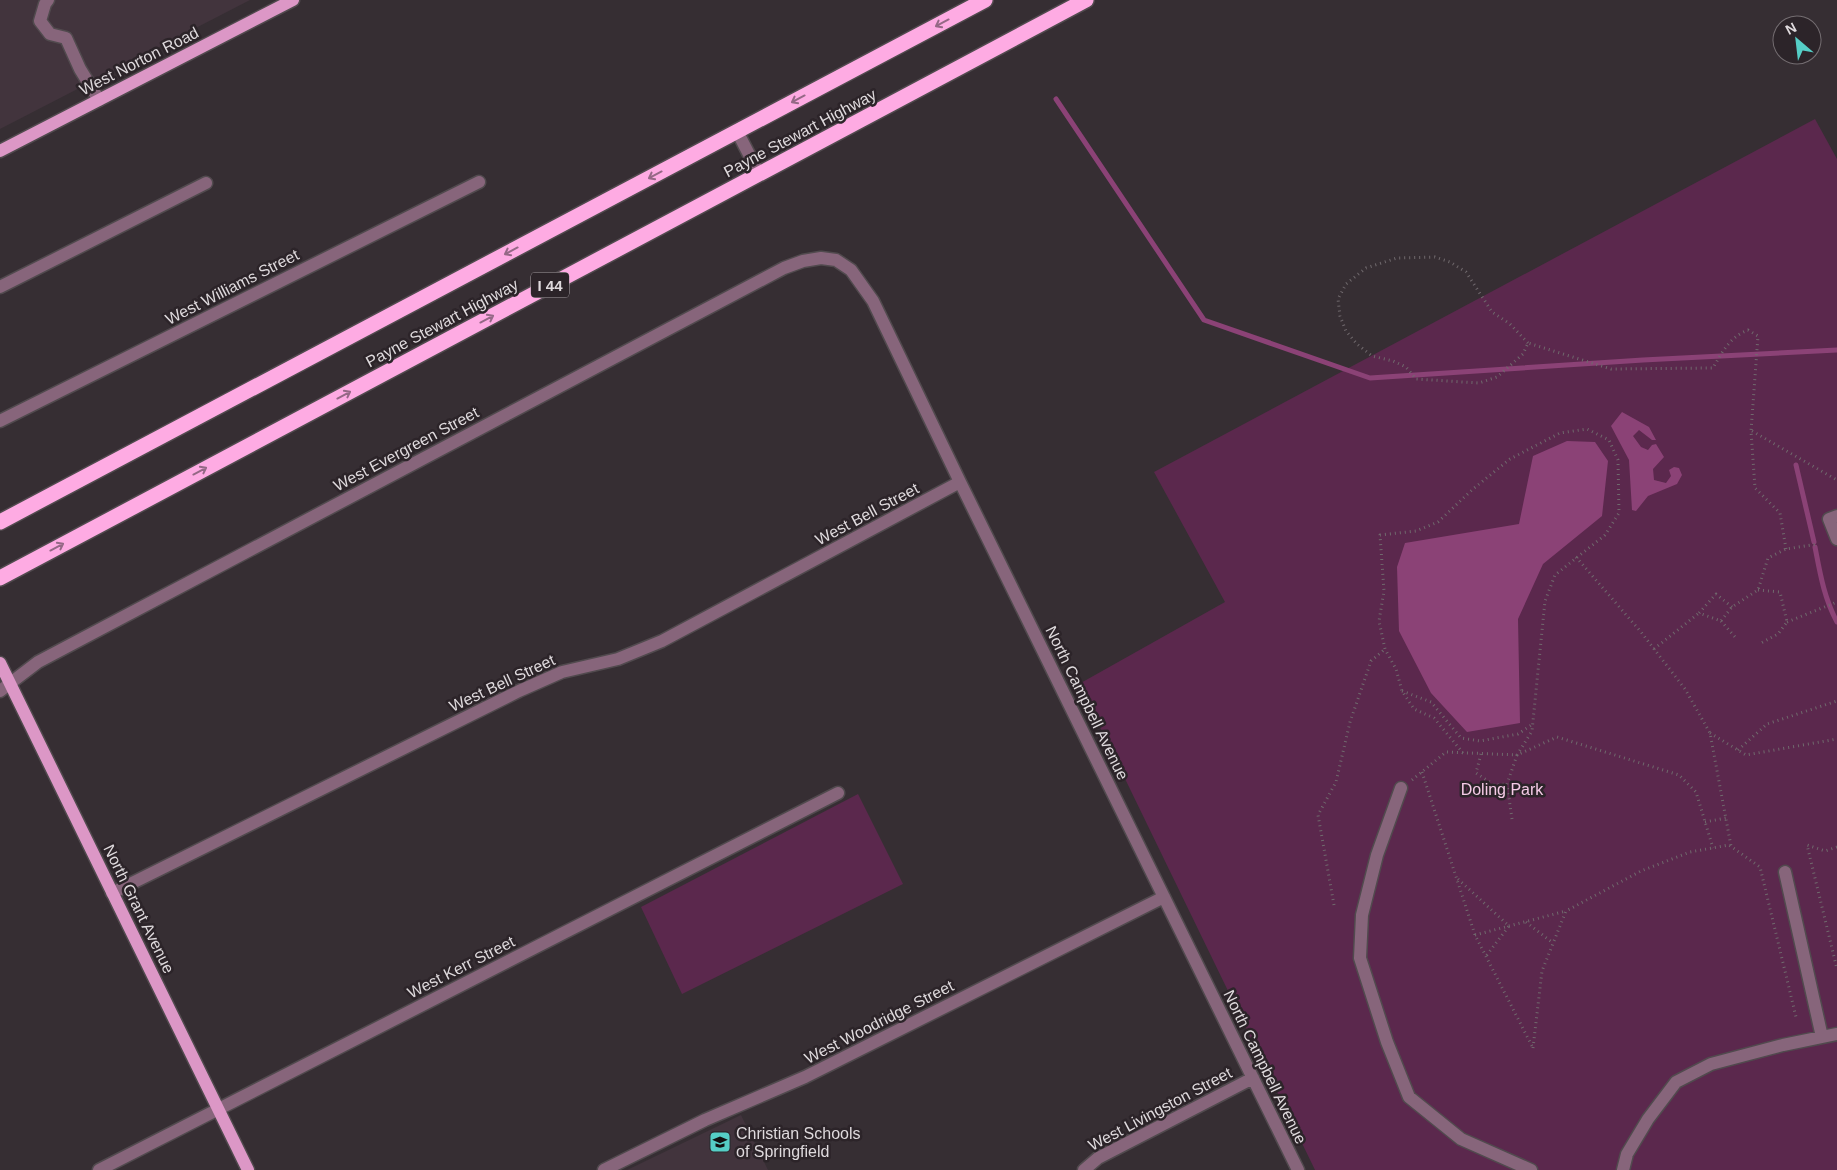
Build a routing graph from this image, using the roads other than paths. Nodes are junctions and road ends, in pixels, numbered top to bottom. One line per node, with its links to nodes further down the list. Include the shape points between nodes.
1 (48, 0): 5 (street, via 40,21 50,34 66,38)
2 (293, 0): 5 (main road, West Norton Road)
3 (985, 0): 6 (highway, Payne Stewart Highway, one-way to 6)
4 (1086, 0): 8 (highway, Payne Stewart Highway / I 44)
5 (99, 100): 7 (main road, West Norton Road)
6 (737, 132): 8 (street); 16 (highway, Payne Stewart Highway, one-way to 16)
7 (0, 151)
8 (759, 174): 18 (highway, Payne Stewart Highway / I 44, one-way to 8)
9 (479, 182): 13 (street, West Williams Street)
10 (206, 183): 12 (street)
11 (836, 260): 14 (street, North Campbell Avenue, via 851,270 873,301); 20 (street, West Evergreen Street, via 812,259 784,268 38,662)
12 (0, 287)
13 (0, 421)
14 (960, 482): 24 (street, West Bell Street, via 662,641 618,659 562,672 519,691); 25 (street, North Campbell Avenue)
15 (1837, 516): 17 (street, via 1829,520)
16 (0, 522)
17 (1837, 540)
18 (0, 578)
19 (0, 663): 20 (main road, North Grant Avenue)
20 (5, 687): 24 (main road, North Grant Avenue)
21 (1401, 788): 35 (street, via 1376,855 1362,915 1360,949 1360,958 1387,1042 1408,1097 1461,1139)
22 (838, 793): 29 (street, West Kerr Street)
23 (1785, 872): 27 (street)
24 (112, 893): 29 (main road, North Grant Avenue)
25 (1164, 897): 28 (street, North Campbell Avenue); 32 (street, West Woodridge Street, via 805,1077 705,1120)
26 (1837, 1034): 27 (street)
27 (1822, 1037): 36 (street, via 1711,1064 1676,1082 1648,1119 1627,1154)
28 (1252, 1078): 33 (street, West Livingston Street, via 1098,1158); 34 (street, North Campbell Avenue)
29 (218, 1108): 30 (street, West Kerr Street); 31 (main road, North Grant Avenue)
30 (99, 1170)
31 (248, 1170)
32 (604, 1170)
33 (1084, 1170)
34 (1298, 1170)
35 (1531, 1170)
36 (1622, 1170)

